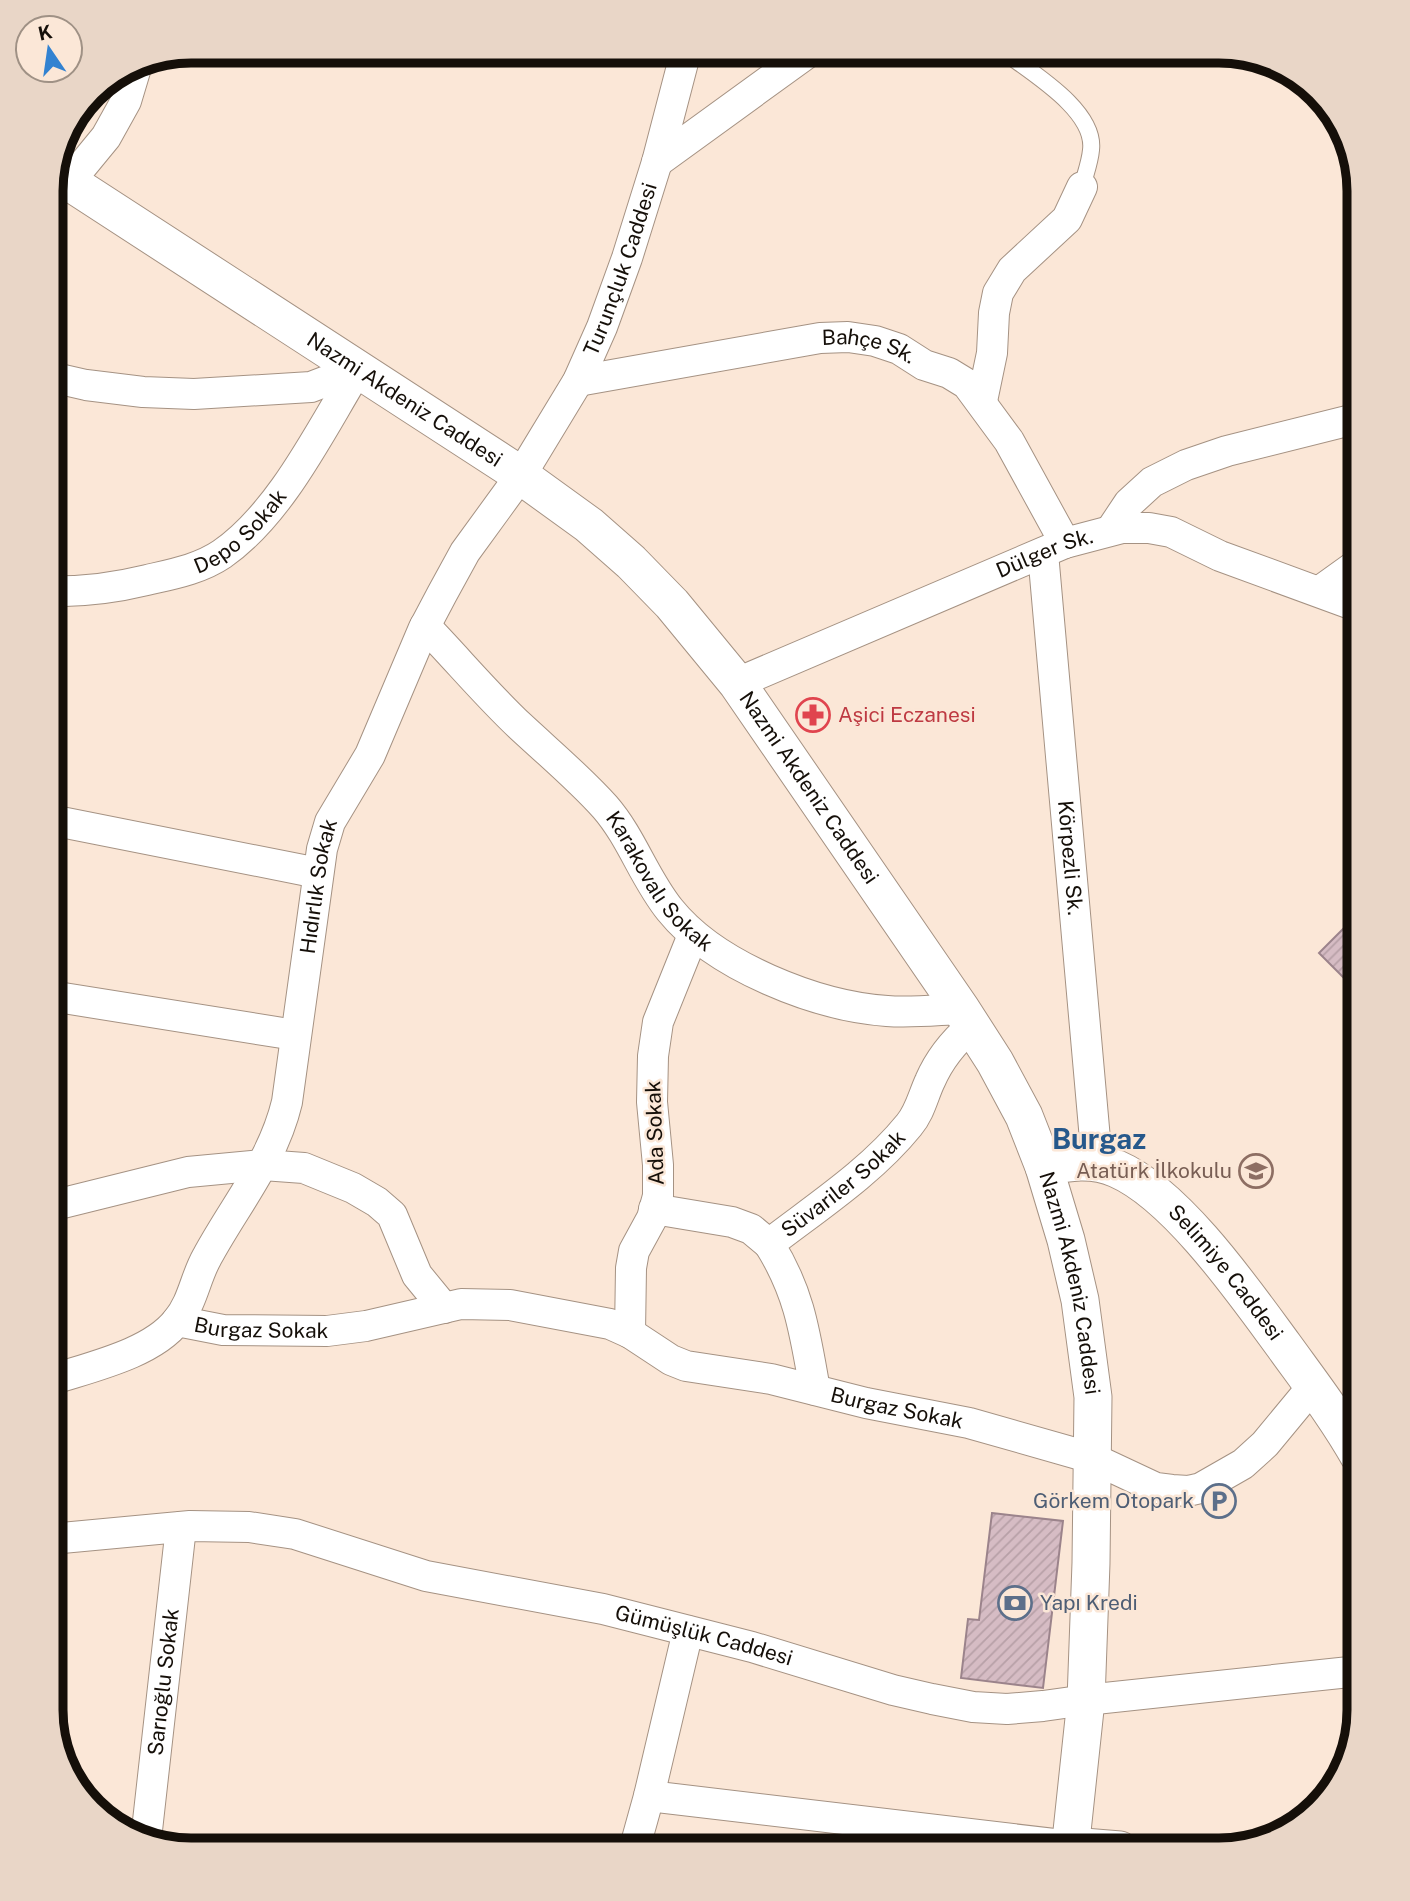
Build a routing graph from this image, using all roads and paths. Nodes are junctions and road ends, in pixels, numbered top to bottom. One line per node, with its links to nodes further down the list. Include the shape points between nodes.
1 (684, 63): 5 (street, Turunçluk Caddesi)
2 (793, 63): 5 (street)
3 (1019, 63): 8 (lane, via 1076,110 1088,130 1092,148)
4 (133, 77): 6 (street, via 106,137)
5 (657, 162): 11 (street, Turunçluk Caddesi, via 627,258)
6 (64, 174)
7 (64, 179): 9 (street, Nazmi Akdeniz Caddesi)
8 (1082, 187): 12 (street, via 1068,219 1012,270 998,293)
9 (358, 369): 10 (street, via 311,387 194,394 143,392); 14 (street, Nazmi Akdeniz Caddesi); 18 (street, Depo Sokak, via 283,490 251,531 220,555 189,570 112,588)
10 (63, 380)
11 (578, 381): 12 (street, Bahçe Sk., via 820,338 848,337 899,349 967,384); 14 (street, Turunçluk Caddesi)
12 (982, 401): 16 (street, Bahçe Sk., via 1009,441)
13 (1347, 421): 15 (street, via 1186,465 1152,482 1129,503)
14 (521, 475): 21 (street, Hıdırlık Sokak, via 465,552); 22 (street, Nazmi Akdeniz Caddesi, via 631,562)
15 (1111, 530): 16 (street, Dülger Sk.); 19 (street, Dülger Sk., via 1171,532)
16 (1054, 548): 22 (street, Dülger Sk.); 29 (street, Körpezli Sk.)
17 (1347, 572): 19 (street)
18 (63, 591)
19 (1320, 591): 20 (street, Dülger Sk.)
20 (1347, 602)
21 (425, 626): 24 (street, Hıdırlık Sokak, via 370,755 330,822); 25 (street, Karakovalı Sokak, via 593,793 617,821 669,909)
22 (737, 684): 27 (street, Nazmi Akdeniz Caddesi)
23 (63, 822): 24 (street)
24 (318, 873): 28 (street, Hıdırlık Sokak)
25 (693, 935): 27 (street, Karakovalı Sokak, via 755,974 812,995 857,1007); 33 (street, Ada Sokak, via 658,1021 652,1102 658,1165)
26 (63, 998): 28 (street)
27 (967, 1017): 31 (street, Nazmi Akdeniz Caddesi, via 1024,1116); 34 (street, Süvariler Sokak, via 913,1121 893,1145)
28 (295, 1035): 30 (street, Hıdırlık Sokak, via 282,1123)
29 (1097, 1162): 31 (street, Selimiye Caddesi); 39 (street, Selimiye Caddesi, via 1145,1185 1182,1219 1250,1300)
30 (263, 1165): 32 (street, via 188,1172); 35 (street, via 304,1168 377,1202 392,1214 417,1275); 36 (street, Hıdırlık Sokak, via 205,1261 194,1293)
31 (1044, 1167): 42 (street, Nazmi Akdeniz Caddesi, via 1080,1300 1093,1397)
32 (63, 1203)
33 (654, 1209): 34 (street, via 732,1223 751,1229); 37 (street, Ada Sokak, via 634,1251)
34 (769, 1244): 40 (street, Süvariler Sokak, via 794,1291)
35 (444, 1308): 36 (street, Burgaz Sokak, via 327,1331 223,1330); 37 (street, Burgaz Sokak, via 510,1305 610,1324)
36 (177, 1321): 38 (street, Burgaz Sokak, via 150,1343)
37 (631, 1333): 40 (street, Burgaz Sokak, via 685,1366)
38 (63, 1376)
39 (1313, 1386): 41 (street, Selimiye Caddesi); 42 (street, Burgaz Sokak, via 1258,1451 1201,1488 1156,1488)
40 (815, 1390): 42 (street, Burgaz Sokak, via 970,1423)
41 (1347, 1438)
42 (1092, 1458): 47 (street, Nazmi Akdeniz Caddesi)
43 (181, 1527): 44 (street, Gümüşlük Caddesi); 45 (street, Gümüşlük Caddesi, via 249,1527 295,1534 426,1576); 49 (street, Sarıoğlu Sokak)
44 (63, 1538)
45 (688, 1631): 47 (street, Gümüşlük Caddesi, via 893,1690 973,1707 1007,1709); 48 (street)
46 (1347, 1672): 47 (street, Gümüşlük Caddesi)
47 (1086, 1700): 52 (street, Nazmi Akdeniz Caddesi)
48 (649, 1796): 50 (street); 51 (street)
49 (147, 1830)
50 (637, 1838)
51 (990, 1838)
52 (1072, 1838)

